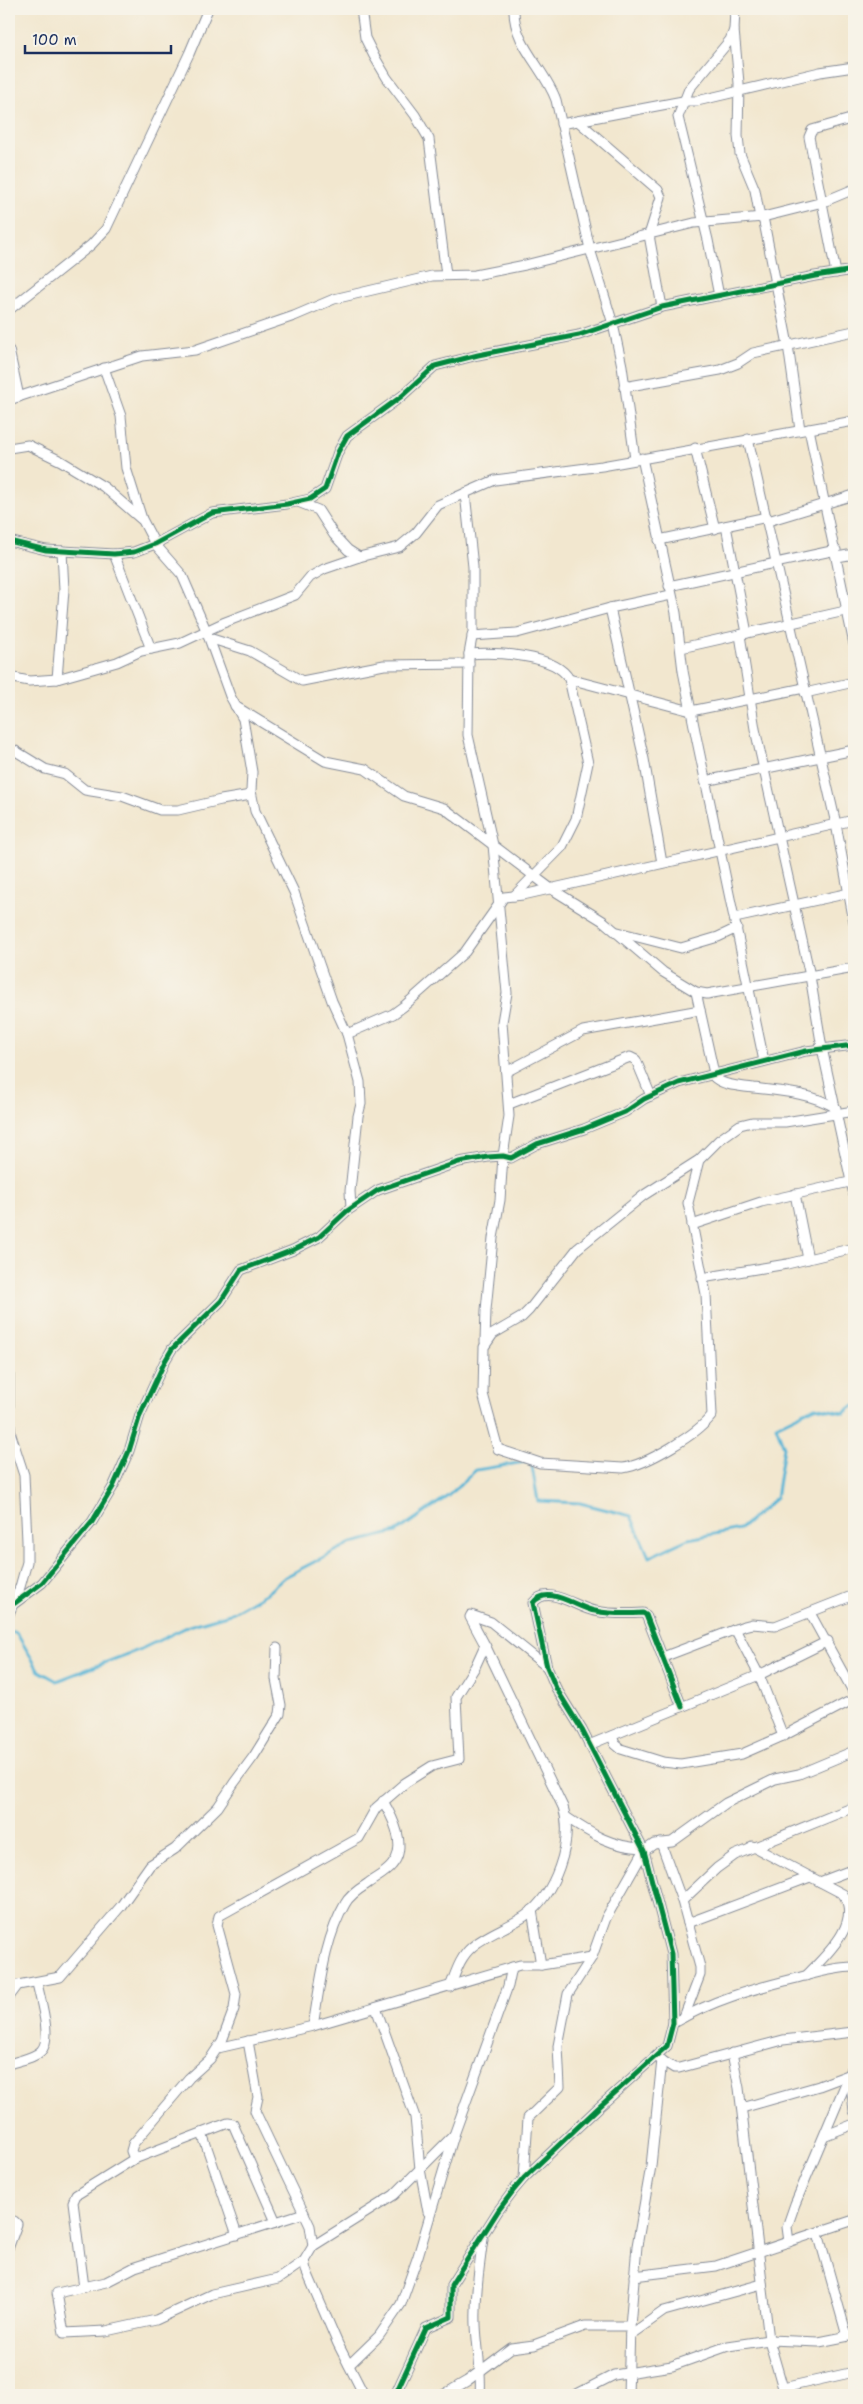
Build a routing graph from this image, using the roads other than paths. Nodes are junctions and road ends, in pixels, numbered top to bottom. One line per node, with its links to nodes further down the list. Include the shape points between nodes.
1 (208, 9): 24 (street, via 190,54 106,229 91,245)
2 (361, 9): 20 (street, via 365,38 374,56 429,139)
3 (514, 9): 11 (street, via 515,23 526,51 552,88)
4 (735, 9): 5 (street)
5 (734, 30): 7 (street); 8 (street, via 730,40)
6 (854, 67): 7 (street)
7 (740, 89): 8 (street, via 697,101); 14 (street, via 740,154 755,190)
8 (683, 101): 10 (street); 15 (street, via 678,123)
9 (854, 118): 13 (street, via 812,130 809,134)
10 (578, 120): 11 (street); 16 (street, via 658,190 662,200)
11 (561, 124): 17 (street)
12 (854, 189): 13 (street)
13 (823, 202): 14 (street); 19 (street)
14 (761, 218): 15 (street); 21 (street)
15 (702, 222): 16 (street); 22 (street)
16 (649, 235): 17 (street); 23 (street)
17 (590, 249): 20 (street, via 489,272); 25 (street)
18 (854, 270): 19 (street)
19 (836, 273): 21 (street)
20 (446, 275): 29 (street, via 329,300 294,316 195,350 142,356)
21 (777, 284): 22 (street); 27 (street)
22 (719, 296): 23 (street)
23 (662, 307): 25 (street)
24 (9, 310)
25 (613, 324): 30 (street); 41 (street, via 579,336 435,366 387,407 356,428 338,452 325,489)
26 (854, 331): 27 (street)
27 (788, 345): 30 (street, via 753,353 720,370); 34 (street)
28 (9, 350): 31 (street)
29 (104, 368): 31 (street); 43 (street, via 121,416 126,468)
30 (624, 387): 38 (street)
31 (19, 397): 32 (street)
32 (9, 400)
33 (854, 421): 34 (street)
34 (805, 430): 35 (street); 42 (street)
35 (748, 439): 37 (street); 44 (street)
36 (9, 448): 43 (street, via 28,445 61,461 104,487)
37 (695, 448): 38 (street); 46 (street)
38 (638, 459): 39 (street, via 496,480); 47 (street)
39 (465, 493): 54 (street, via 438,505 416,533 399,547); 63 (street, via 474,567)
40 (854, 495): 42 (street)
41 (297, 502): 49 (street, via 212,513); 54 (street, via 318,510 334,535)
42 (826, 504): 44 (street); 52 (street)
43 (142, 519): 49 (street)
44 (767, 519): 45 (street); 55 (street)
45 (726, 526): 46 (street); 56 (street)
46 (715, 529): 47 (street)
47 (659, 540): 57 (street)
48 (9, 541): 50 (street)
49 (155, 544): 51 (street, via 134,552); 61 (street, via 182,575)
50 (62, 551): 51 (street); 70 (street, via 64,590)
51 (114, 554): 66 (street)
52 (836, 554): 53 (street); 55 (street); 59 (street)
53 (854, 554)
54 (359, 557): 61 (street, via 316,573 295,595)
55 (777, 563): 56 (street); 60 (street)
56 (734, 573): 57 (street); 62 (street)
57 (670, 590): 58 (street); 65 (street)
58 (610, 608): 63 (street, via 518,633); 74 (street)
59 (851, 609): 60 (street); 64 (street)
60 (790, 625): 62 (street); 73 (street)
61 (208, 634): 66 (street); 68 (street, via 250,651 302,680 384,666); 76 (street)
62 (743, 634): 65 (street); 75 (street)
63 (472, 636): 67 (street)
64 (854, 644)
65 (680, 648): 77 (street)
66 (151, 649): 70 (street, via 86,673)
67 (468, 654): 68 (street); 71 (street, via 492,653 545,662 562,669)
68 (469, 664): 87 (street, via 468,735)
69 (9, 677): 70 (street, via 29,681)
70 (57, 679)
71 (569, 679): 74 (street); 90 (street, via 588,768 570,835)
72 (854, 682): 73 (street)
73 (805, 691): 75 (street); 80 (street)
74 (629, 696): 77 (street); 89 (street)
75 (750, 698): 77 (street); 81 (street)
76 (235, 706): 83 (street, via 243,718 246,734 252,772); 87 (street, via 324,762 364,769 404,796 444,808)
77 (691, 711): 82 (street)
78 (9, 747): 83 (street, via 45,768 60,771 85,790 122,796 160,810 178,810)
79 (854, 750): 80 (street)
80 (820, 759): 81 (street); 85 (street)
81 (764, 770): 82 (street); 86 (street)
82 (705, 781): 88 (street)
83 (251, 795): 105 (street, via 257,816 294,892 332,1001)
84 (854, 820): 85 (street)
85 (836, 824): 86 (street); 92 (street)
86 (778, 837): 88 (street); 95 (street)
87 (493, 845): 90 (street); 94 (street)
88 (720, 851): 89 (street); 96 (street)
89 (662, 863): 91 (street)
90 (535, 876): 91 (street); 93 (street)
91 (550, 888): 93 (street); 99 (street)
92 (851, 893): 95 (street); 97 (street)
93 (514, 896): 94 (street, via 504,897)
94 (499, 905): 105 (street, via 465,952 404,1006); 109 (street, via 507,993 502,1022)
95 (794, 906): 96 (street); 101 (street)
96 (735, 918): 98 (street)
97 (854, 922)
98 (737, 928): 99 (street, via 681,948); 102 (street)
99 (615, 932): 103 (street, via 663,972)
100 (854, 968): 101 (street)
101 (810, 976): 102 (street); 107 (street)
102 (750, 987): 103 (street, via 707,994); 108 (street)
103 (696, 992): 104 (street)
104 (700, 1010): 109 (street, via 583,1031); 110 (street)
105 (347, 1034): 120 (street, via 361,1093)
106 (854, 1045): 107 (street)
107 (822, 1048): 108 (street); 113 (street)
108 (764, 1062): 110 (street)
109 (506, 1072): 112 (street)
110 (714, 1073): 111 (street, via 679,1083); 113 (street, via 719,1081 821,1100)
111 (651, 1096): 112 (street, via 636,1060 630,1058); 115 (street, via 625,1112 584,1130 537,1144 511,1158)
112 (509, 1104): 115 (street)
113 (837, 1111): 114 (street); 116 (street, via 785,1122 740,1125); 117 (street)
114 (854, 1111)
115 (503, 1156): 120 (street, via 459,1162 378,1190); 125 (street)
116 (698, 1160): 121 (street, via 688,1203); 125 (street, via 644,1194 581,1246 529,1310)
117 (853, 1182): 118 (street); 119 (street)
118 (795, 1194): 121 (street); 123 (street)
119 (854, 1195)
120 (350, 1208): 128 (street, via 319,1237 241,1270 221,1301 172,1349 150,1391 113,1487 92,1522 42,1583)
121 (692, 1225): 124 (street)
122 (854, 1248): 123 (street)
123 (808, 1259): 124 (street)
124 (702, 1278): 125 (street, via 706,1294 712,1415 676,1444 632,1467 540,1463 498,1449 483,1394)
125 (485, 1342)
126 (9, 1350): 128 (street, via 10,1427 24,1475 27,1541 27,1562)
127 (854, 1595): 129 (street)
128 (15, 1602): 130 (street)
129 (810, 1613): 131 (street, via 775,1626 752,1624); 132 (street)
130 (9, 1614)
131 (735, 1629): 135 (street); 137 (street)
132 (828, 1641): 137 (street); 138 (street)
133 (485, 1645): 136 (street, via 469,1619 471,1615 491,1622); 145 (street, via 456,1697 461,1756 422,1771); 147 (street)
134 (277, 1648): 163 (street, via 280,1714 230,1791 175,1848 150,1865 60,1977)
135 (663, 1657): 136 (street, via 643,1613 594,1611 570,1600 540,1596 533,1602); 140 (street)
136 (547, 1667): 143 (street)
137 (759, 1675): 140 (street); 142 (street)
138 (854, 1693)
139 (854, 1699): 142 (street)
140 (682, 1707): 141 (street)
141 (612, 1736): 142 (street, via 621,1748 672,1764 742,1754); 143 (street)
142 (783, 1736)
143 (589, 1745): 150 (street)
144 (854, 1751): 148 (street, via 799,1774 767,1783 726,1803 672,1842)
145 (383, 1801): 170 (street, via 396,1824 398,1845 395,1859 392,1865 345,1902 331,1934); 173 (street, via 359,1838 219,1916 217,1925 236,1994 234,2009)
146 (854, 1807): 149 (street, via 780,1838)
147 (566, 1817): 150 (street, via 593,1835); 155 (street, via 556,1879)
148 (661, 1843): 150 (street); 154 (street)
149 (752, 1846): 152 (street); 154 (street, via 717,1868)
150 (644, 1850): 158 (street, via 606,1918); 169 (street, via 671,1954)
151 (854, 1869): 153 (street)
152 (810, 1877): 153 (street); 157 (street)
153 (820, 1882): 156 (street, via 843,1894)
154 (682, 1902): 157 (street)
155 (532, 1910): 159 (street); 165 (street, via 470,1948 460,1961)
156 (853, 1914): 162 (street, via 843,1938)
157 (688, 1924): 168 (street, via 700,1975)
158 (592, 1957): 159 (street); 187 (street, via 568,1994 565,2006 558,2046 560,2087 528,2118)
159 (541, 1965): 160 (street)
160 (512, 1967): 165 (street); 184 (street)
161 (854, 1967): 162 (street)
162 (806, 1976): 168 (street, via 723,1999)
163 (36, 1983): 164 (street); 176 (street, via 48,2040 33,2056)
164 (14, 1986): 166 (street)
165 (450, 1987): 167 (street)
166 (9, 1997)
167 (376, 2008): 170 (street); 186 (street, via 414,2117)
168 (684, 2017): 169 (street)
169 (673, 2023): 175 (street, via 667,2046)
170 (313, 2026): 172 (street)
171 (854, 2032): 174 (street, via 784,2040)
172 (248, 2042): 173 (street); 188 (street, via 258,2097 255,2111)
173 (218, 2048): 185 (street, via 188,2078 133,2144)
174 (732, 2053): 175 (street, via 679,2068); 179 (street)
175 (659, 2058): 187 (street); 201 (street, via 651,2166 639,2227)
176 (9, 2064)
177 (854, 2064): 178 (street)
178 (850, 2075): 179 (street); 180 (street); 183 (street)
179 (742, 2108): 199 (street)
180 (854, 2111)
181 (854, 2124): 183 (street)
182 (202, 2133): 185 (street); 191 (street, via 233,2124); 194 (street)
183 (826, 2135): 196 (street, via 787,2227)
184 (454, 2136): 186 (street); 189 (street)
185 (134, 2159): 203 (street, via 74,2198)
186 (420, 2169): 189 (street); 198 (street, via 394,2195)
187 (524, 2178): 195 (street)
188 (304, 2213): 191 (street); 198 (street)
189 (429, 2215): 207 (street, via 401,2304 379,2336)
190 (854, 2220): 193 (street)
191 (276, 2222): 194 (street)
192 (9, 2223): 197 (street, via 14,2221 17,2224)
193 (818, 2233): 196 (street); 205 (street)
194 (237, 2235): 203 (street, via 135,2267 106,2282)
195 (483, 2236): 208 (street, via 475,2294); 213 (street, via 451,2285 451,2317 426,2328)
196 (789, 2242): 199 (street)
197 (9, 2246)
198 (313, 2246): 200 (street)
199 (758, 2251): 201 (street, via 716,2266); 202 (street)
200 (304, 2261): 203 (street, via 278,2279 212,2294 156,2320 106,2331 66,2334 57,2293); 207 (street)
201 (634, 2276): 204 (street)
202 (762, 2284): 204 (street, via 664,2311); 206 (street)
203 (84, 2287)
204 (630, 2330): 208 (street, via 586,2326 534,2345 511,2348); 210 (street)
205 (851, 2335): 206 (street, via 818,2342)
206 (769, 2340): 210 (street, via 728,2346 680,2364); 211 (street)
207 (349, 2365): 212 (street)
208 (482, 2370): 214 (street); 215 (street)
209 (854, 2372): 211 (street)
210 (628, 2374): 216 (street, via 602,2380); 217 (street)
211 (784, 2392)
212 (364, 2395)
213 (394, 2395)
214 (443, 2395)
215 (480, 2395)
216 (575, 2395)
217 (628, 2395)

